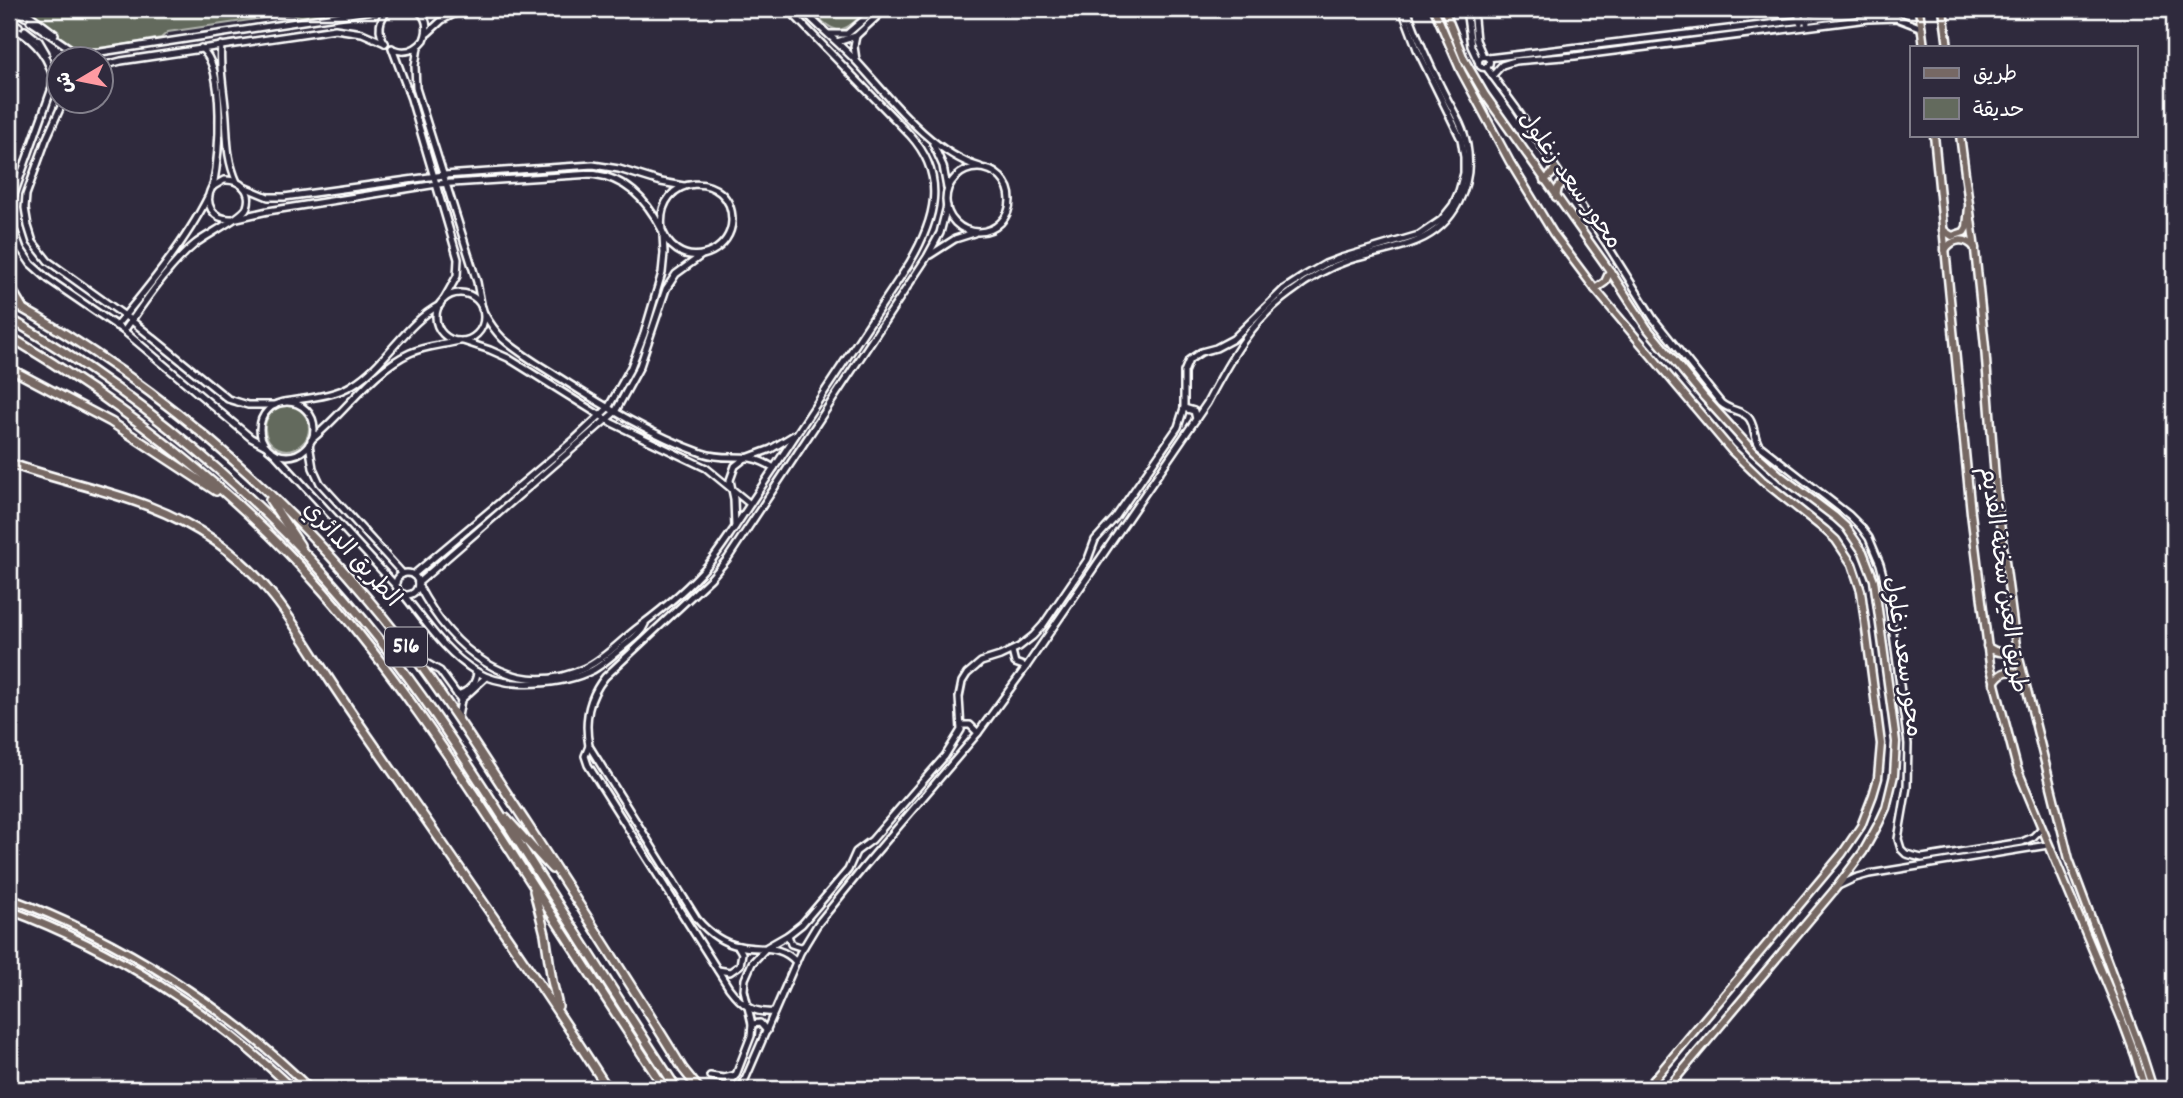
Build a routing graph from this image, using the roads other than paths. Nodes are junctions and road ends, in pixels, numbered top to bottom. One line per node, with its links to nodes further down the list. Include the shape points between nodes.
1 (14, 9): 34 (street)
2 (22, 9): 34 (street)
3 (381, 9): 42 (street)
4 (389, 9): 33 (street, via 380,24)
5 (417, 9): 30 (street, via 426,23)
6 (464, 9): 30 (street, via 442,19)
7 (788, 9): 24 (street)
8 (802, 9): 21 (street)
9 (876, 9): 29 (street, via 847,34)
10 (885, 9): 31 (street)
11 (1405, 9): 100 (street, via 1417,49 1461,139 1464,173 1453,205 1419,235 1341,258 1304,276); 101 (street, via 1465,137 1468,174 1457,207 1423,238 1349,260 1288,294 1254,326)
12 (1434, 9): 56 (main road, محور سعد زغلول, via 1461,71)
13 (1444, 9): 56 (main road, محور سعد زغلول, via 1472,75)
14 (1466, 9): 25 (street)
15 (1473, 9): 25 (street)
16 (1798, 9): 26 (street)
17 (1806, 9): 23 (street)
18 (1895, 9): 23 (street)
19 (1919, 9): 28 (main road)
20 (1943, 9): 38 (main road)
21 (810, 18): 24 (street); 29 (street)
22 (9, 20): 43 (street, via 42,45)
23 (1807, 23): 26 (street); 28 (street, via 1889,17)
24 (804, 24): 113 (street, via 915,139 929,165 934,199 931,220 916,253)
25 (1471, 24): 44 (street)
26 (1800, 25): 44 (street); 48 (street, via 1511,62)
27 (9, 26): 45 (street, via 36,45)
28 (1922, 28): 37 (main road)
29 (828, 34): 32 (street)
30 (426, 35): 39 (street)
31 (856, 36): 32 (street); 46 (street)
32 (837, 42): 46 (street)
33 (385, 43): 35 (street, via 354,30 335,29); 41 (street)
34 (64, 44): 36 (street)
35 (222, 45): 40 (street); 62 (street, via 227,153)
36 (67, 46)
37 (1924, 46)
38 (1948, 46)
39 (418, 47): 41 (street, via 405,51); 59 (street, via 416,88)
40 (201, 48): 47 (street); 68 (street, via 212,63 219,109)
41 (391, 48): 60 (street)
42 (116, 49)
43 (46, 56)
44 (1483, 59): 48 (street, via 1480,66)
45 (46, 60)
46 (856, 61): 55 (street)
47 (116, 62)
48 (1492, 76): 58 (street)
49 (46, 105): 51 (street)
50 (57, 116): 54 (street)
51 (35, 135): 54 (street); 76 (street)
52 (1934, 136): 79 (main road, طريق العين سخنة القديم)
53 (1960, 136): 74 (main road, طريق العين سخنة القديم)
54 (46, 140): 77 (street)
55 (932, 141): 57 (street, via 954,158); 70 (street)
56 (1516, 156): 61 (main road, محور سعد زغلول); 88 (main road, محور سعد زغلول, via 1553,233)
57 (980, 167): 70 (street, via 957,175); 81 (street, via 1001,177 1011,200 1002,222)
58 (1555, 169): 61 (main road); 63 (street)
59 (444, 175): 60 (street); 65 (street); 67 (street, via 598,165)
60 (435, 177): 66 (street); 69 (street, via 284,197 268,197)
61 (1544, 180): 72 (main road, محور سعد زغلول)
62 (237, 181): 68 (street, via 224,180); 69 (street)
63 (1564, 181): 72 (main road); 125 (street, via 1653,318 1721,403 1747,416 1759,445)
64 (462, 182): 65 (street); 73 (street); 80 (street, via 586,173 610,177 636,193)
65 (447, 183): 66 (street); 73 (street)
66 (437, 184): 78 (street); 90 (street, via 458,259 457,276)
67 (684, 186): 80 (street, via 667,198 660,219); 84 (street, via 710,187 725,198 731,211 729,235 716,250)
68 (212, 187): 71 (street)
69 (244, 187): 78 (street, via 247,208)
70 (947, 192): 75 (street)
71 (209, 194): 78 (street, via 214,213); 93 (street, via 193,225)
72 (1556, 197): 86 (main road, محور سعد زغلول)
73 (451, 198): 92 (street)
74 (1970, 204): 79 (main road, via 1964,232 1952,236); 83 (main road, طريق العين سخنة القديم)
75 (947, 206): 81 (street, via 960,226); 85 (street)
76 (11, 208): 77 (street); 96 (street, via 17,240 31,264)
77 (25, 208): 93 (street, via 30,234 41,254)
78 (235, 218): 95 (street, via 188,250)
79 (1943, 230): 82 (main road, طريق العين سخنة القديم)
80 (662, 231): 84 (street, via 675,248); 107 (street, via 662,273 644,334)
81 (978, 232): 85 (street, via 954,239)
82 (1945, 250): 83 (main road, via 1959,240); 134 (main road, طريق العين سخنة القديم)
83 (1975, 250): 135 (main road, طريق العين سخنة القديم, via 1995,484)
84 (703, 255): 109 (street, via 677,274 666,289 644,358)
85 (927, 257): 147 (street, via 722,565 600,683 588,711)
86 (1610, 271): 88 (main road); 126 (main road, محور سعد زغلول, via 1647,328 1740,438)
87 (9, 285): 91 (highway)
88 (1595, 289): 155 (main road, محور سعد زغلول, via 1731,450 1836,540 1857,577 1880,727 1878,778 1852,841)
89 (9, 301): 91 (highway, الطريق الدائري / 516)
90 (442, 302): 92 (street, via 456,294 469,295); 99 (street, via 436,318 441,331); 103 (street)
91 (24, 310): 120 (highway, الطريق الدائري / 516, via 153,394)
92 (483, 311): 99 (street, via 480,332); 107 (street, via 515,349)
93 (125, 316): 95 (street); 96 (street)
94 (9, 318): 127 (highway, الطريق الدائري / 516, via 99,376 172,431 242,491)
95 (132, 321): 97 (street); 106 (street, via 228,399)
96 (116, 326): 97 (street)
97 (124, 331): 115 (street)
98 (9, 336): 122 (highway, الطريق الدائري / 516, via 131,418)
99 (461, 341): 104 (street, via 410,353); 110 (street, via 508,358)
100 (1225, 344): 101 (street); 108 (street, via 1201,352 1186,364)
101 (1235, 352): 111 (street)
102 (9, 368): 122 (highway, 516, via 104,417)
103 (366, 375): 104 (street); 105 (street, via 344,390)
104 (372, 381): 114 (street)
105 (284, 402): 106 (street); 114 (street, via 299,405 311,416)
106 (275, 405): 115 (street, via 260,423)
107 (608, 408): 109 (street); 110 (street)
108 (1184, 408): 111 (street, via 1192,409); 136 (street, via 1169,441 1095,540 1088,559 1058,603 1037,632)
109 (615, 412): 112 (street); 117 (street, via 702,453)
110 (600, 416): 112 (street); 129 (street)
111 (1196, 419): 138 (street)
112 (607, 420): 121 (street, via 698,464); 130 (street)
113 (797, 433): 117 (street); 119 (street)
114 (310, 442): 116 (street, via 293,455); 128 (street, via 320,483)
115 (266, 446): 116 (street)
116 (273, 452): 131 (street)
117 (750, 457): 119 (street); 121 (street, via 735,466)
118 (9, 463): 168 (highway, via 167,513 216,542 261,581 290,616)
119 (774, 468): 123 (street)
120 (261, 486): 127 (highway, 516); 137 (highway, الطريق الدائري / 516, via 353,582)
121 (732, 491): 123 (street); 124 (street)
122 (228, 498): 152 (highway, الطريق الدائري / 516, via 299,564 374,653 444,748)
123 (750, 504): 124 (street)
124 (735, 527): 133 (street, via 703,570)
125 (1861, 527): 126 (street); 149 (street, via 1875,551 1887,590 1907,726 1909,773 1898,832 1901,849 1919,859 2022,842)
126 (1852, 534): 153 (main road, محور سعد زغلول, via 1874,580 1896,759 1891,792 1879,823)
127 (312, 563): 148 (highway, الطريق الدائري / 516, via 394,658)
128 (403, 574): 129 (street); 131 (street)
129 (412, 575): 130 (street)
130 (418, 584): 132 (street, via 413,593); 133 (street, via 443,624 470,653 490,666 521,676 554,677 583,669)
131 (397, 587): 132 (street)
132 (403, 594): 139 (street, via 451,652)
133 (645, 623): 141 (street, via 642,631 609,659 577,677 538,683)
134 (1987, 646): 135 (main road, via 2002,653); 142 (main road, طريق العين سخنة القديم)
135 (2016, 646): 140 (main road, طريق العين سخنة القديم)
136 (1012, 652): 138 (street, via 1015,663); 145 (street, via 981,663 967,674 960,692)
137 (414, 656): 143 (street, via 440,671); 144 (highway, الطريق الدائري / 516)
138 (1026, 667): 146 (street)
139 (477, 673): 141 (street); 143 (street, via 472,687)
140 (2022, 676): 142 (main road, via 2006,671); 184 (main road, طريق العين سخنة القديم, via 2068,859)
141 (486, 677): 143 (street)
142 (1994, 682): 149 (main road, طريق العين سخنة القديم, via 2017,768)
143 (459, 697): 144 (street)
144 (458, 720): 151 (highway, الطريق الدائري / 516)
145 (961, 725): 146 (street, via 970,725); 160 (street, via 945,756 872,841 856,852 848,870)
146 (978, 733): 162 (street, via 847,887)
147 (589, 746): 161 (street, via 697,919 714,935); 165 (street, via 588,765)
148 (498, 811): 151 (highway, 516); 177 (highway, الطريق الدائري / 516)
149 (2041, 829): 150 (main road, طريق العين سخنة القديم)
150 (2048, 845): 153 (street, via 1870,874); 183 (main road, طريق العين سخنة القديم, via 2122,1020)
151 (563, 879): 178 (highway, الطريق الدائري / 516)
152 (532, 884): 168 (highway); 176 (highway, الطريق الدائري / 516)
153 (1836, 888): 157 (main road, محور سعد زغلول)
154 (9, 898): 174 (main road, via 97,938 172,980 242,1029)
155 (1802, 903): 157 (main road); 158 (main road, محور سعد زغلول)
156 (9, 910): 173 (main road, via 96,949 175,995)
157 (1803, 916): 158 (main road); 159 (main road, محور سعد زغلول); 159 (main road)
158 (1789, 918): 181 (main road, محور سعد زغلول)
159 (1802, 928): 182 (main road, محور سعد زغلول)
160 (788, 935): 162 (street, via 792,944); 163 (street)
161 (738, 946): 163 (street); 165 (street, via 740,965 730,972)
162 (804, 946): 164 (street)
163 (767, 947): 164 (street, via 783,951); 166 (street, via 745,979)
164 (796, 962): 167 (street)
165 (718, 970): 166 (street)
166 (748, 1008): 167 (street); 169 (street)
167 (774, 1012): 170 (street)
168 (563, 1018): 175 (highway)
169 (752, 1024): 170 (street, via 763,1024); 171 (street)
170 (767, 1031): 180 (street)
171 (736, 1075): 172 (street); 179 (street)
172 (710, 1076)
173 (293, 1089)
174 (310, 1089)
175 (608, 1089)
176 (665, 1089)
177 (677, 1089)
178 (699, 1089)
179 (725, 1089)
180 (741, 1089)
181 (1646, 1089)
182 (1667, 1089)
183 (2145, 1089)
184 (2153, 1089)

